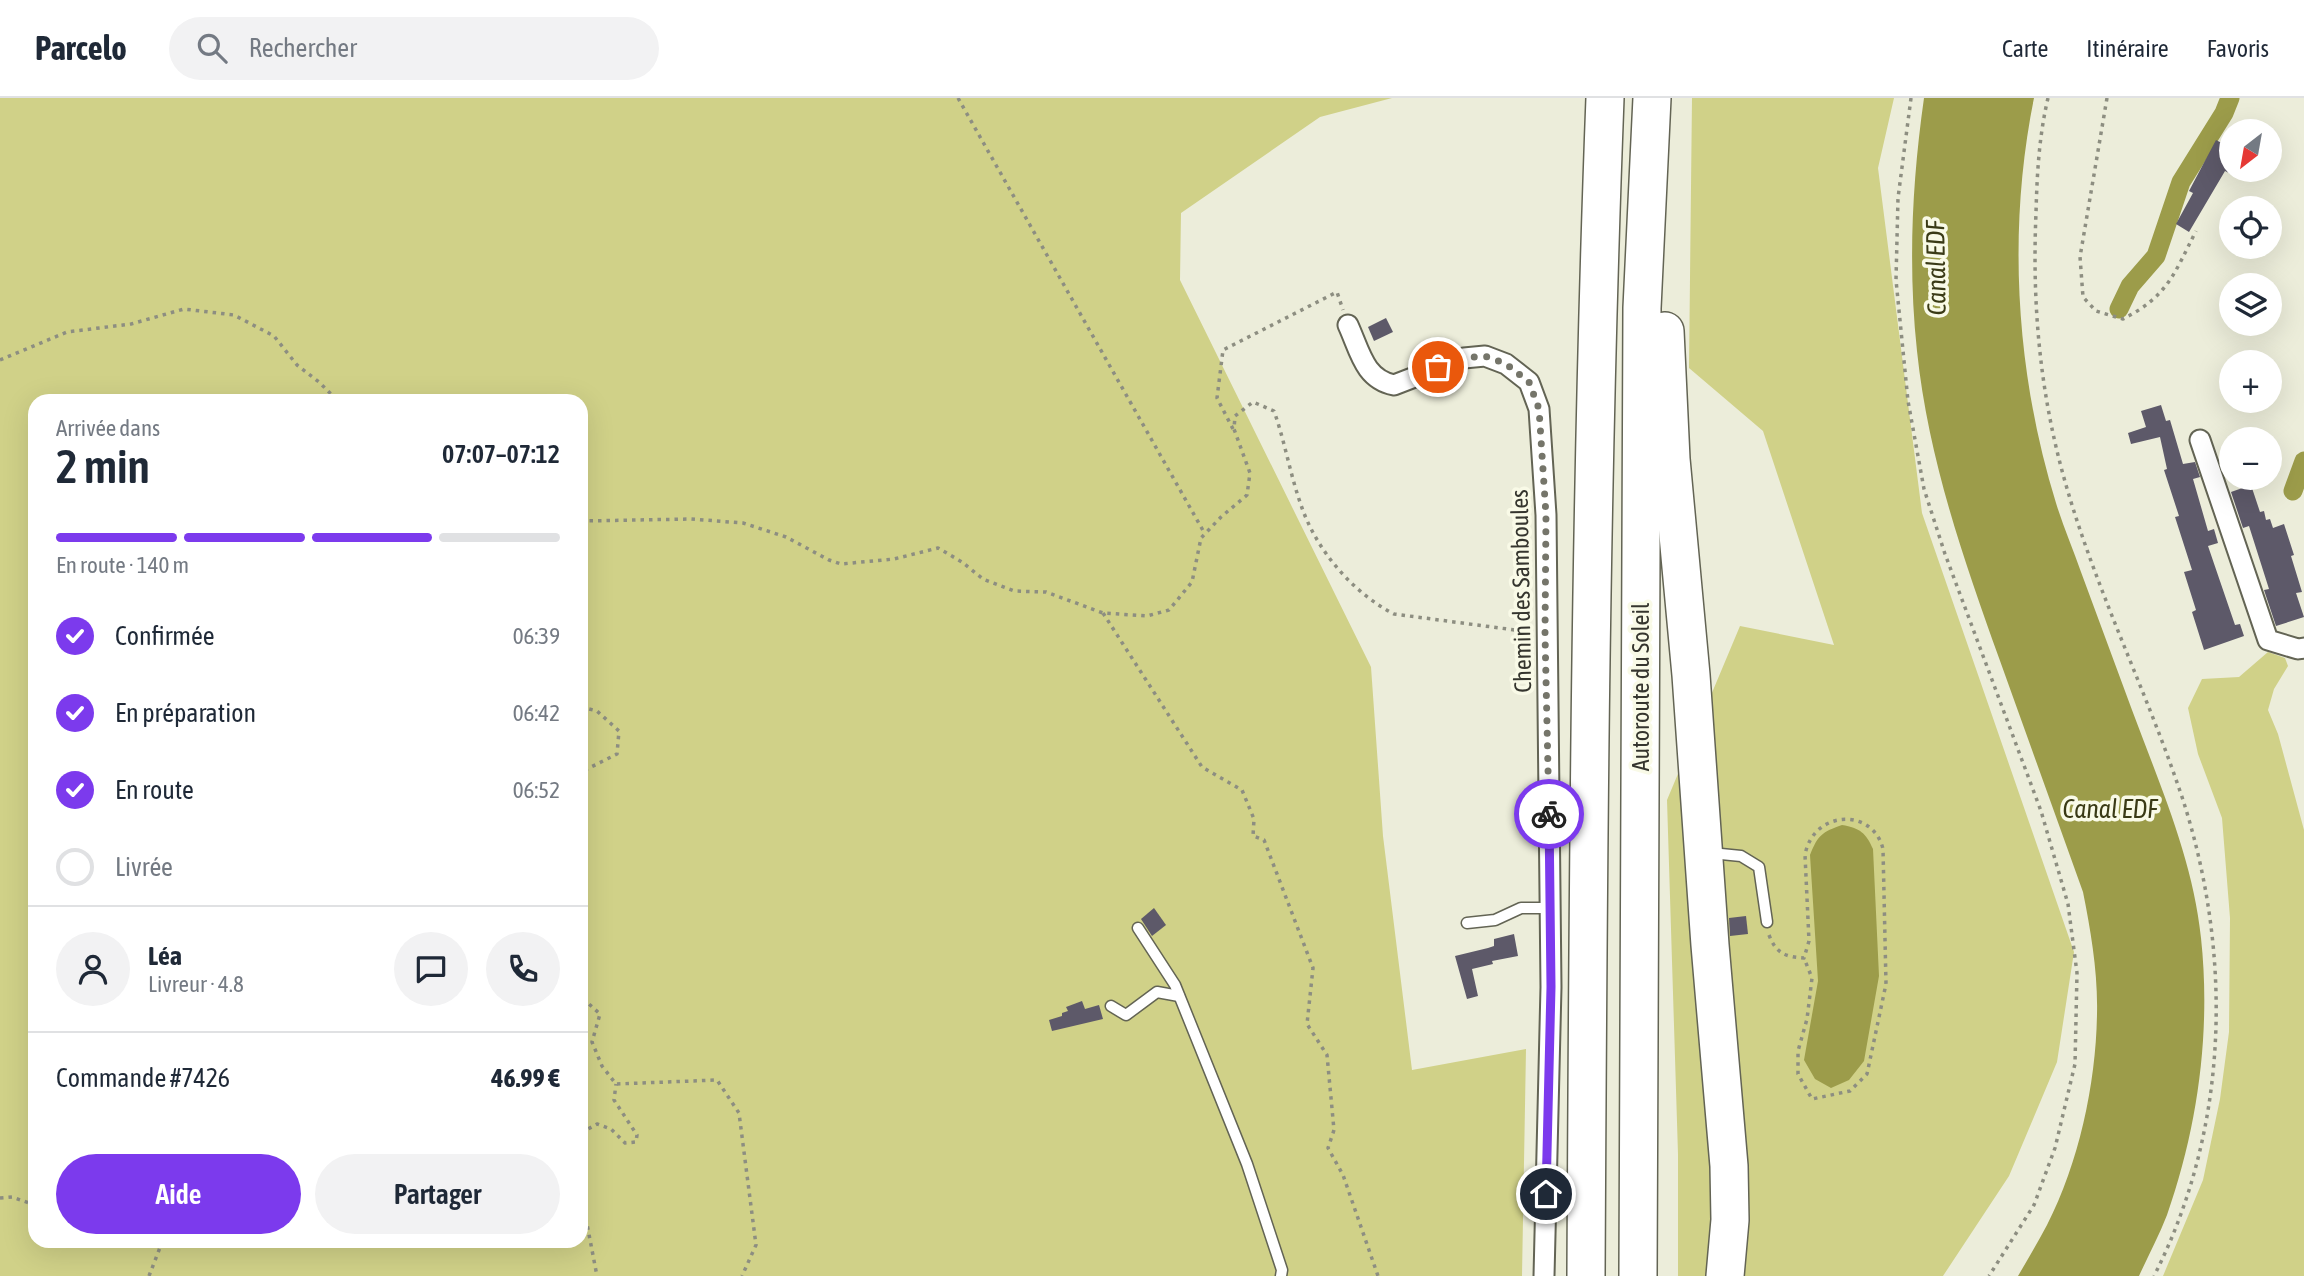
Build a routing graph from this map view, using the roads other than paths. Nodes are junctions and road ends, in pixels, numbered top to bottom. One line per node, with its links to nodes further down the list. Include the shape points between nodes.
1 (1605, 98): 15 (highway, Autoroute du Soleil, via 1596,331)
2 (1651, 111): 6 (highway, via 1668,150 1664,307 1671,459); 16 (highway, Autoroute du Soleil, via 1642,308)
3 (1349, 325): 7 (street, Chemin des Samboules, via 1369,373 1384,383 1394,385 1464,358 1485,356 1506,364 1529,382 1539,409 1546,515)
4 (2200, 440): 5 (street, via 2268,640)
5 (2304, 648)
6 (1703, 852): 8 (lane, via 1741,856 1759,867); 17 (highway, via 1729,1166)
7 (1550, 908): 9 (lane, via 1521,908 1496,920); 14 (street, Chemin des Samboules)
8 (1767, 922)
9 (1467, 923)
10 (1138, 928): 11 (lane)
11 (1179, 996): 12 (lane, via 1157,992 1126,1015); 13 (lane, via 1247,1164)
12 (1111, 1006)
13 (1281, 1276)
14 (1544, 1276)
15 (1586, 1276)
16 (1638, 1276)
17 (1725, 1276)

